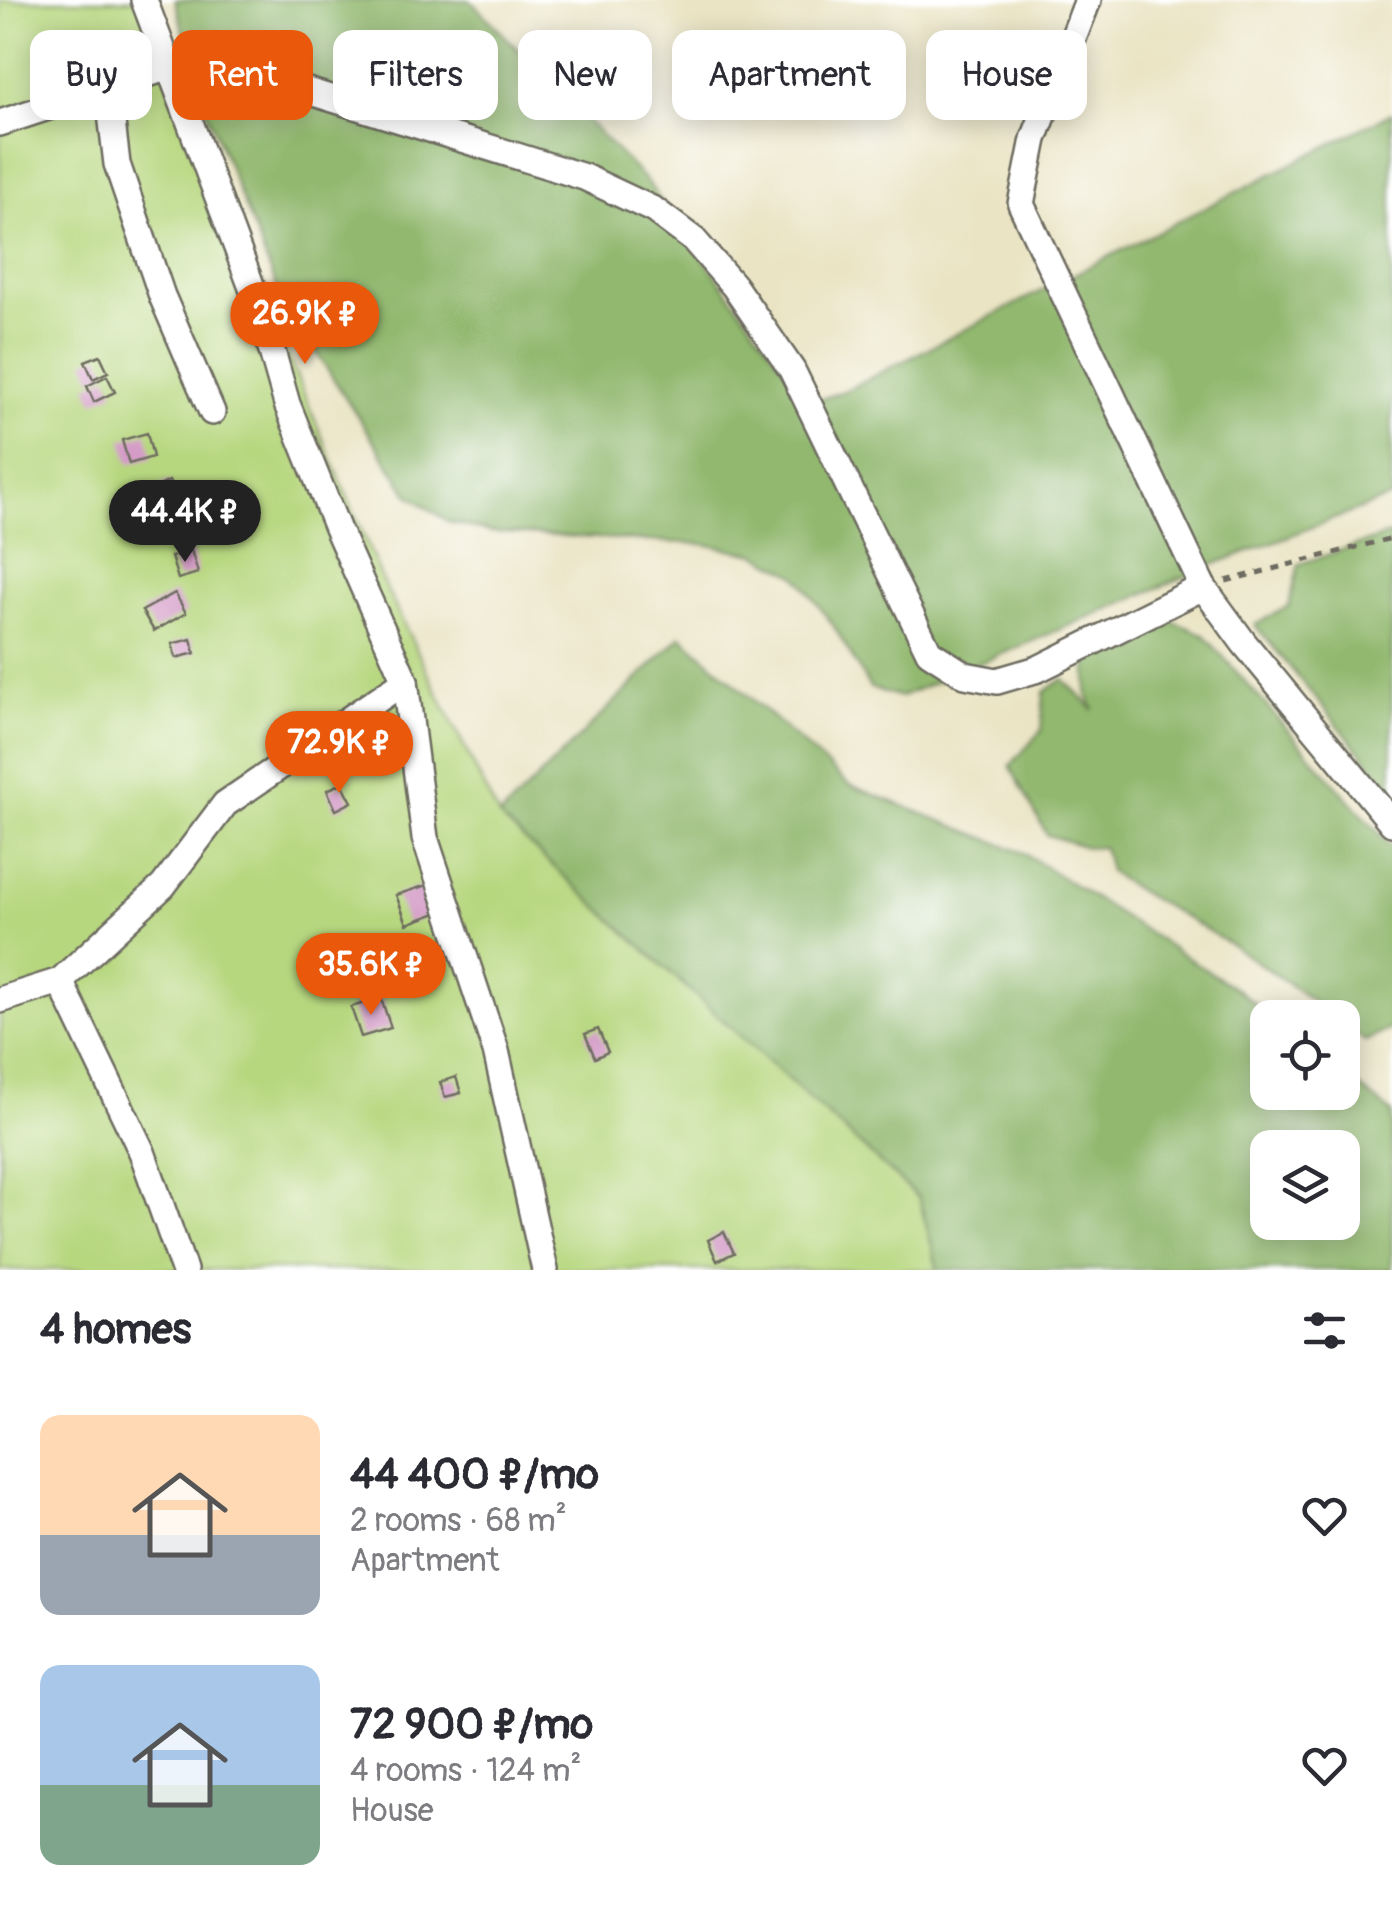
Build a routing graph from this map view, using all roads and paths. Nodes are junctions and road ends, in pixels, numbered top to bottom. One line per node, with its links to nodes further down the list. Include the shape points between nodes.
1 (144, 0): 3 (street)
2 (1088, 0): 10 (street, via 1034,138 1021,204)
3 (169, 67): 4 (street); 10 (street, via 214,62 584,177 654,210 694,240 792,370 929,652 965,675 997,681 1038,668); 11 (street, via 260,309 287,404)
4 (152, 73)
5 (30, 113): 7 (street)
6 (112, 120): 8 (street, via 117,164 162,296)
7 (0, 123)
8 (212, 412)
9 (1392, 538): 10 (path)
10 (1203, 588): 12 (street)
11 (405, 681): 13 (street, via 224,804 163,886); 16 (street, via 425,838 496,1051)
12 (1392, 823)
13 (60, 980): 14 (street); 15 (street, via 142,1152)
14 (0, 1000)
15 (184, 1270)
16 (545, 1270)

